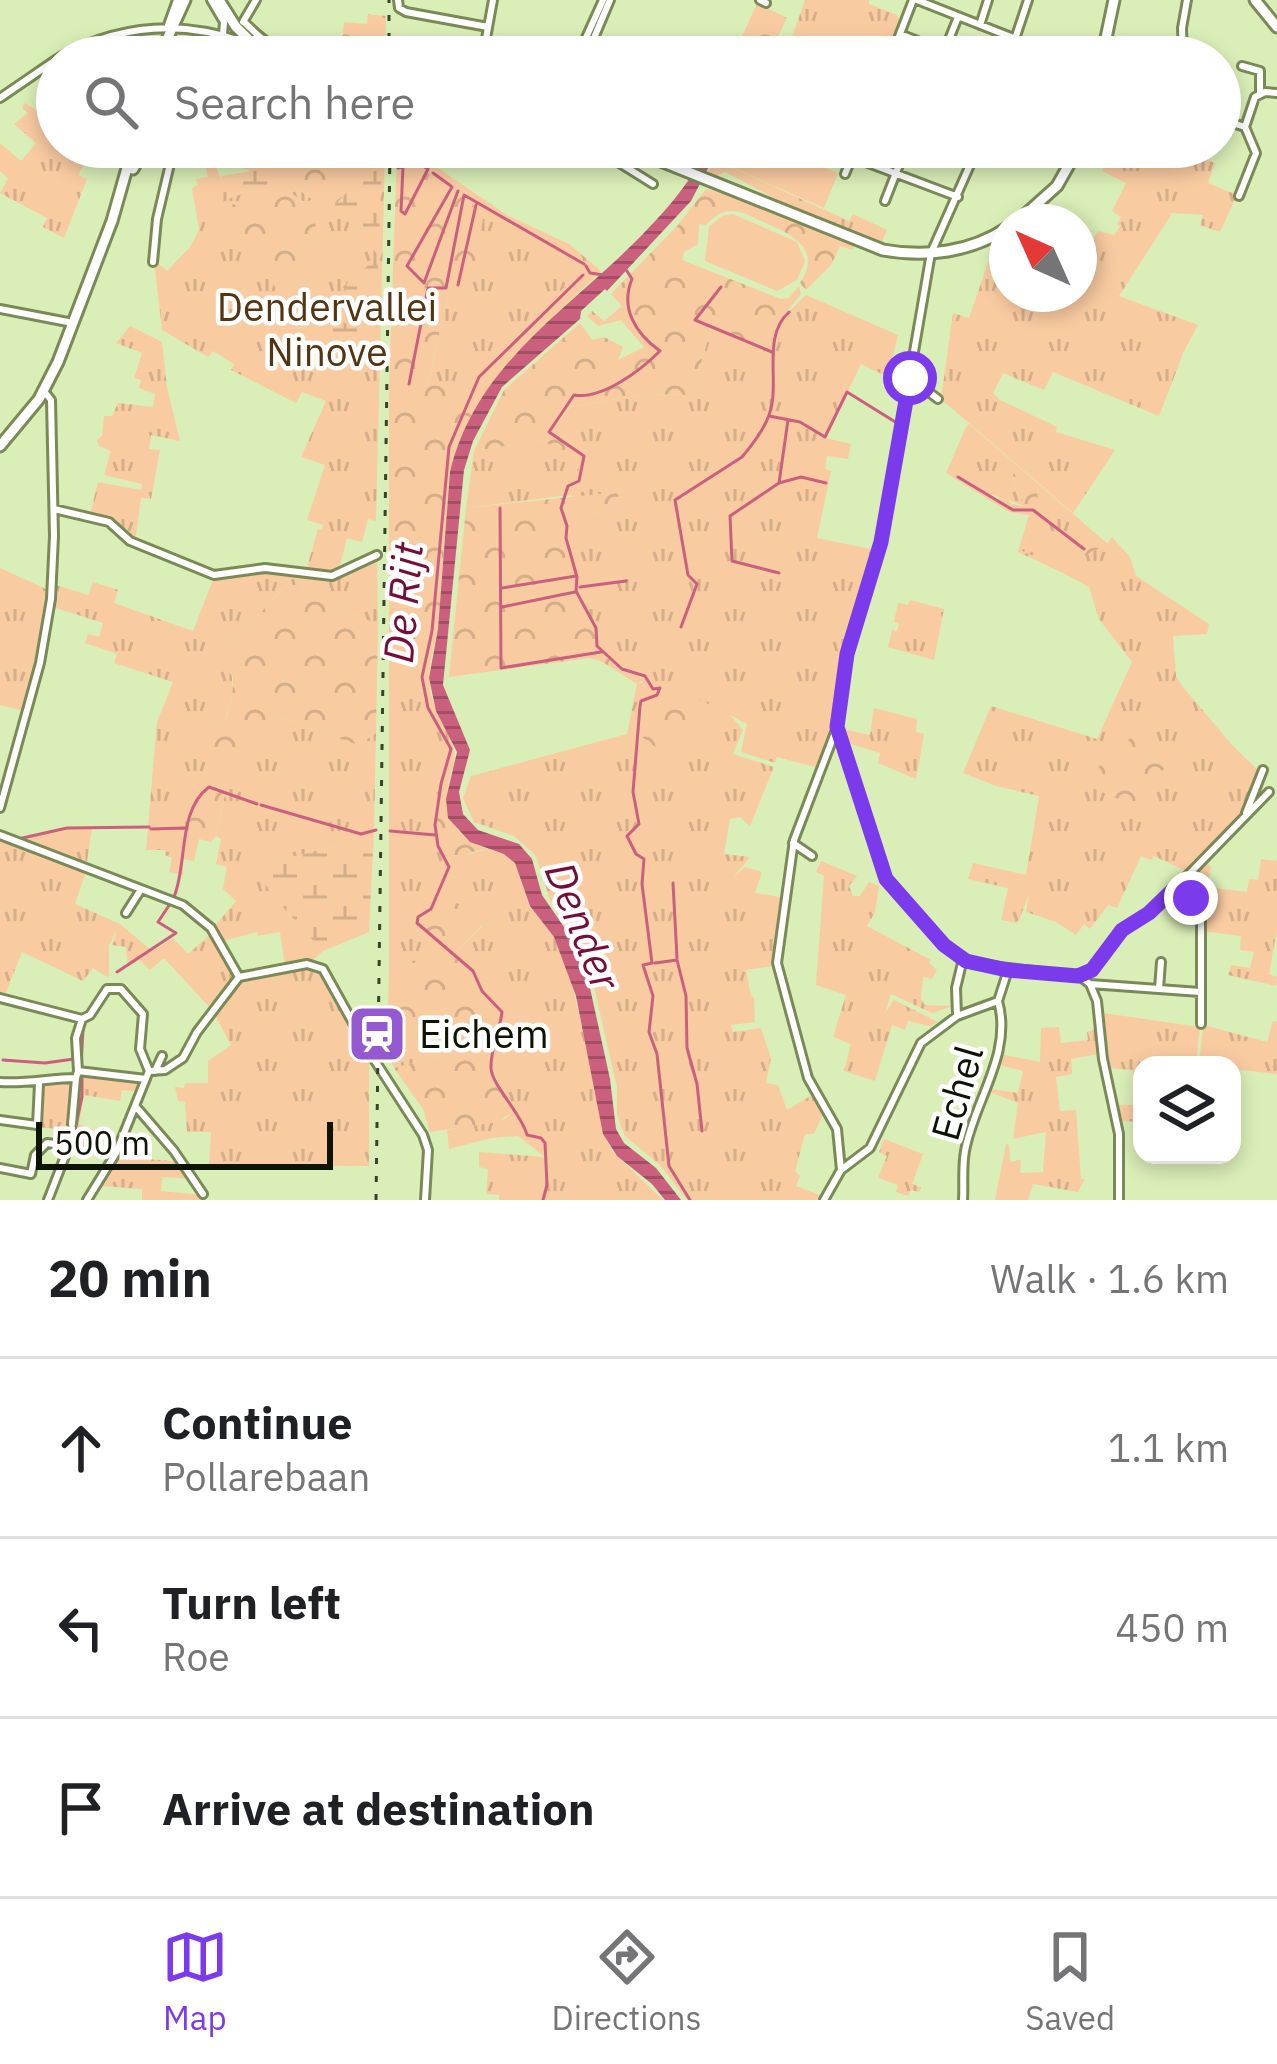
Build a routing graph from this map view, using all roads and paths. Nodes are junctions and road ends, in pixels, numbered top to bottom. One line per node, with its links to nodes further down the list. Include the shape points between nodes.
1 (181, 0): 17 (main road)
2 (215, 0): 15 (main road); 19 (street, via 224,22)
3 (256, 0): 15 (street)
4 (493, 0): 18 (street)
5 (607, 0): 27 (street)
6 (915, 0): 13 (street); 20 (street)
7 (988, 0): 16 (street)
8 (1028, 0): 31 (street)
9 (1114, 0): 32 (main road)
10 (1187, 0): 33 (street)
11 (1257, 0): 14 (main road)
12 (398, 3): 18 (street, via 406,12)
13 (958, 16): 16 (street); 29 (street)
14 (1277, 24)
15 (240, 25): 24 (main road); 25 (street)
16 (980, 25): 30 (street)
17 (171, 27): 19 (street); 21 (street); 22 (main road)
18 (488, 28): 26 (street)
19 (219, 34): 23 (street)
20 (900, 34): 28 (street)
21 (109, 36)
22 (167, 36)
23 (225, 36)
24 (247, 36)
25 (255, 36)
26 (486, 36)
27 (591, 36)
28 (904, 36)
29 (950, 36)
30 (1008, 36)
31 (1017, 36)
32 (1106, 36)
33 (1182, 36)
34 (1242, 66): 36 (street, via 1261,73)
35 (36, 73): 38 (street)
36 (1260, 93): 37 (street); 40 (street)
37 (1277, 93)
38 (0, 98)
39 (1241, 126): 40 (street)
40 (1244, 127): 55 (street, via 1256,153)
41 (129, 168): 53 (main road)
42 (134, 168): 53 (main road)
43 (169, 168): 61 (street)
44 (627, 168): 54 (street)
45 (676, 168): 60 (main road, via 883,250)
46 (848, 168): 51 (street)
47 (879, 168): 52 (street)
48 (898, 168): 52 (street)
49 (970, 168): 56 (street)
50 (1067, 168): 58 (main road)
51 (845, 175)
52 (896, 175): 56 (street); 57 (street)
53 (125, 184): 64 (main road)
54 (653, 184)
55 (1239, 196)
56 (958, 197): 60 (street)
57 (884, 201)
58 (1037, 204)
59 (989, 237): 60 (main road)
60 (931, 253): 66 (street)
61 (153, 262)
62 (0, 309): 63 (street)
63 (46, 320): 64 (street); 65 (street)
64 (73, 323): 65 (main road)
65 (68, 336): 67 (main road)
66 (910, 378): 68 (street); 72 (street)
67 (43, 391): 69 (main road); 70 (street, via 51,400)
68 (938, 399)
69 (0, 445)
70 (54, 509): 71 (street, via 105,521 130,541 214,575 265,568 332,576); 75 (street, via 47,629)
71 (377, 555)
72 (837, 727): 79 (street); 84 (street, via 886,879)
73 (1263, 770): 76 (street)
74 (1269, 792): 76 (street)
75 (0, 808)
76 (1244, 816): 77 (street); 81 (street)
77 (1261, 819)
78 (0, 836): 82 (street)
79 (793, 843): 80 (street); 107 (street, via 777,963 808,1078 837,1129)
80 (812, 856)
81 (1174, 889): 87 (street, via 1122,930); 92 (street, via 1191,898 1201,919)
82 (140, 891): 83 (street); 89 (street, via 174,900 211,928)
83 (126, 913)
84 (963, 959): 86 (street); 95 (street)
85 (1161, 962): 91 (street)
86 (1007, 970): 88 (street); 94 (street, Echel)
87 (1092, 970): 88 (street); 90 (street)
88 (1078, 976): 90 (street)
89 (239, 977): 100 (street, via 186,1055); 111 (street, via 307,964 323,969 426,1143)
90 (1090, 984): 91 (street); 114 (street, via 1119,1135)
91 (1159, 989): 92 (street)
92 (1200, 992): 97 (street)
93 (0, 998): 96 (street)
94 (998, 1001): 95 (street); 113 (street, Echel, via 1002,1030 964,1154)
95 (957, 1016): 107 (street, via 921,1043 870,1148)
96 (82, 1019): 99 (street); 100 (street, via 107,989 122,989 143,1014 139,1042)
97 (1201, 1024)
98 (162, 1056): 100 (street)
99 (77, 1074): 100 (street); 102 (street); 105 (street)
100 (151, 1074): 103 (street)
101 (0, 1082): 102 (street)
102 (39, 1084): 104 (street, via 37,1125)
103 (137, 1108): 108 (street); 110 (street)
104 (0, 1120)
105 (71, 1146): 106 (street, via 47,1143 31,1174); 109 (street)
106 (0, 1168)
107 (841, 1170): 112 (street)
108 (203, 1194)
109 (48, 1200)
110 (87, 1200)
111 (425, 1200)
112 (824, 1200)
113 (963, 1200)
114 (1119, 1200)

